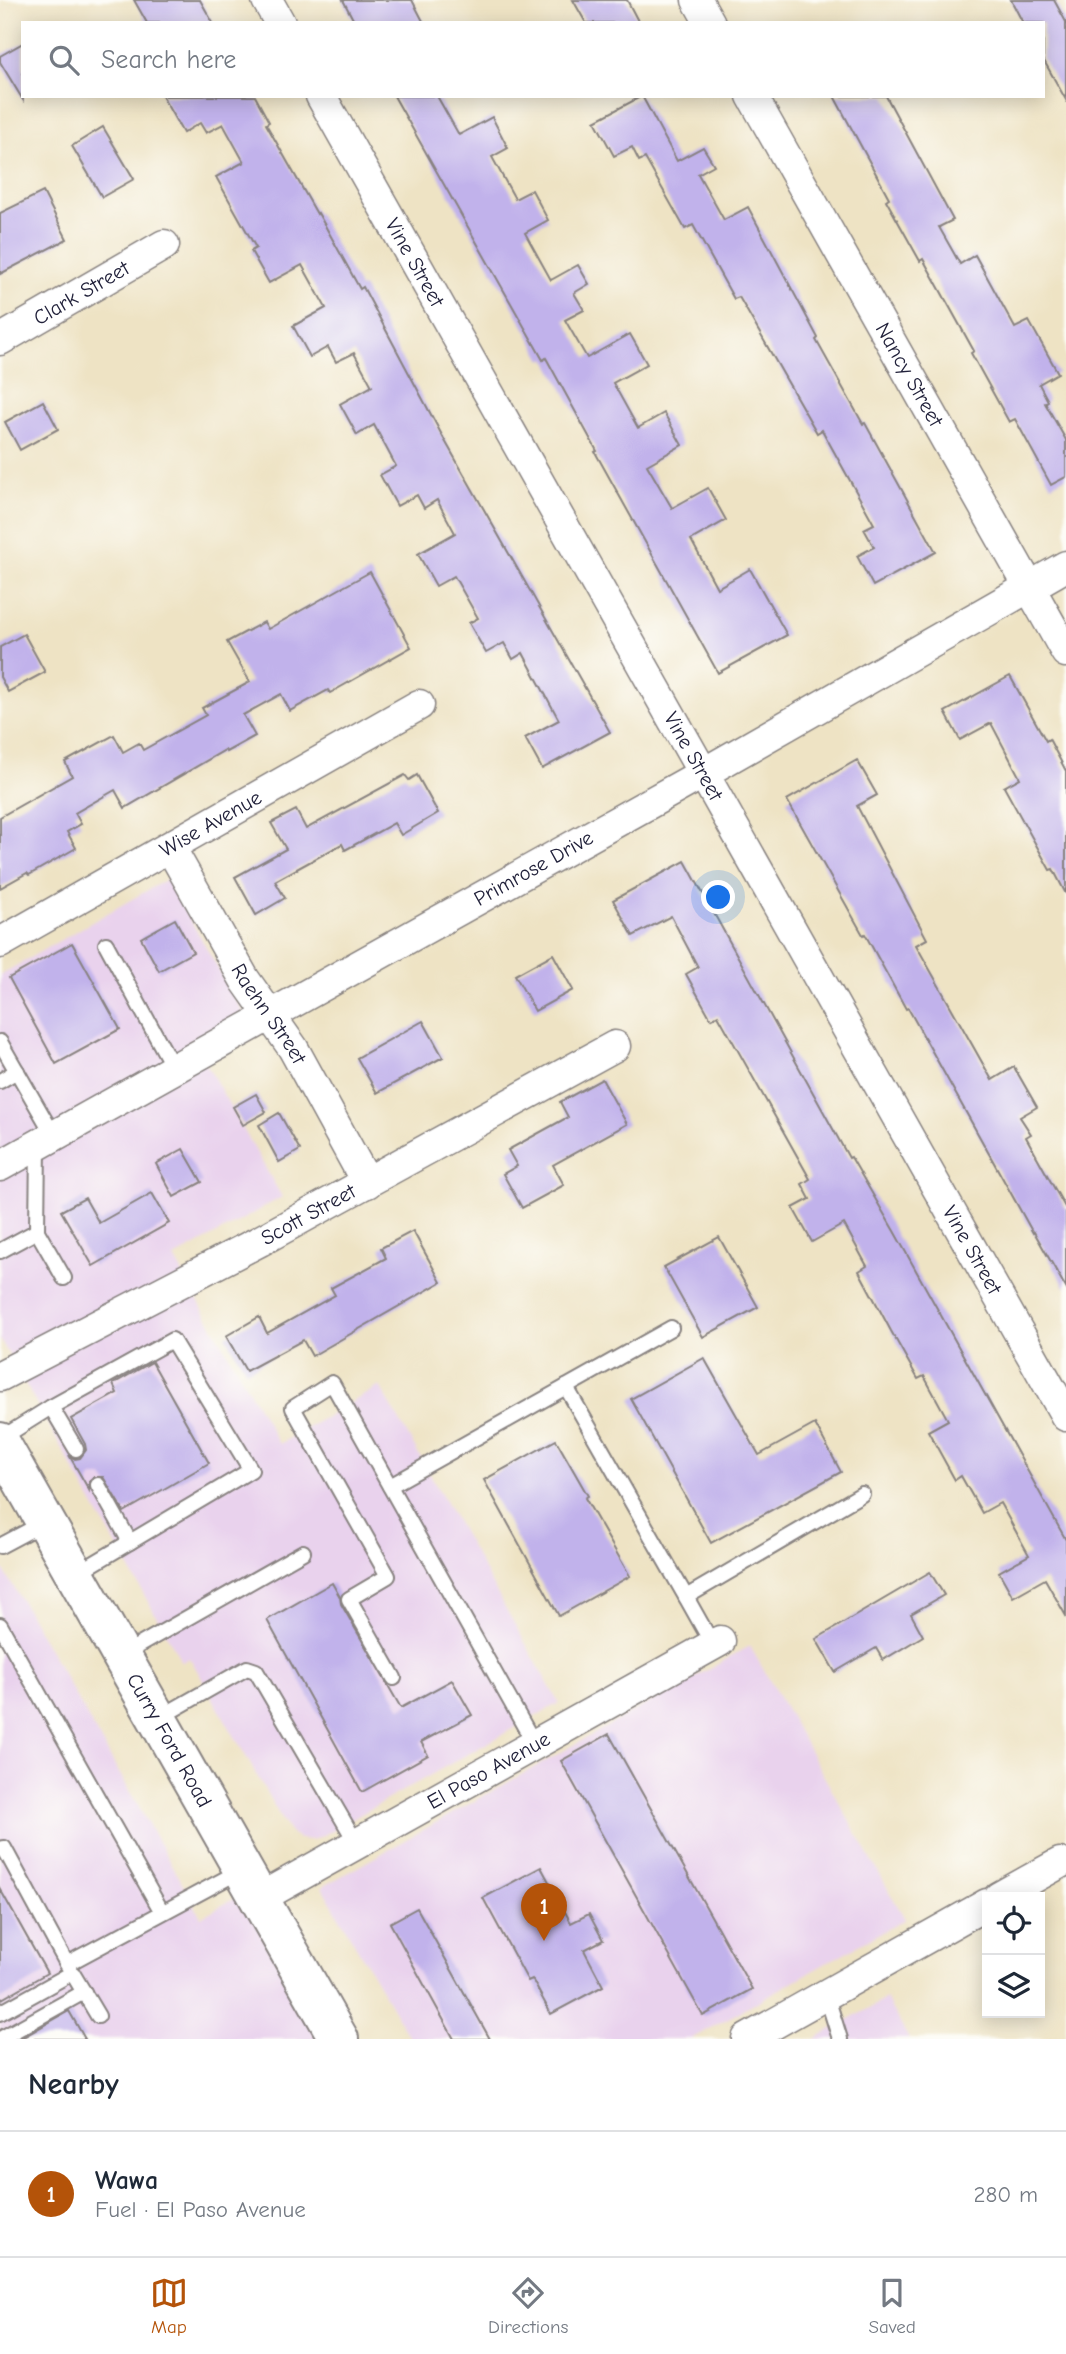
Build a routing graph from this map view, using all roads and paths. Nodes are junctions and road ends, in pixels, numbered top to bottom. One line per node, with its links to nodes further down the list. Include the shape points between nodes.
1 (267, 0): 3 (street)
2 (697, 0): 4 (street)
3 (279, 21)
4 (709, 21)
5 (322, 98): 13 (street, Vine Street)
6 (753, 98): 10 (street, Nancy Street)
7 (164, 245): 8 (street, Clark Street)
8 (0, 340)
9 (1066, 566): 10 (street, Primrose Drive)
10 (1029, 588): 11 (street, Nancy Street); 13 (street, Primrose Drive)
11 (1066, 652)
12 (419, 705): 14 (street, Wise Avenue)
13 (702, 774): 17 (street, Primrose Drive); 33 (street, Vine Street)
14 (170, 847): 15 (street, Wise Avenue); 17 (street, Raehn Street, via 244,980)
15 (0, 943)
16 (106, 944): 20 (lane)
17 (270, 1016): 20 (street, Primrose Drive); 25 (street, Raehn Street, via 293,1048)
18 (0, 1042): 21 (lane)
19 (615, 1046): 25 (street, Scott Street)
20 (174, 1069): 23 (street, Primrose Drive)
21 (17, 1071): 22 (lane); 23 (lane)
22 (0, 1081)
23 (46, 1141): 24 (street, Primrose Drive); 26 (lane)
24 (0, 1166)
25 (367, 1183): 30 (street, Scott Street)
26 (37, 1231): 27 (lane); 28 (lane)
27 (0, 1251)
28 (64, 1278)
29 (671, 1328): 31 (lane)
30 (0, 1376)
31 (566, 1387): 37 (lane); 44 (lane)
32 (51, 1407): 34 (lane); 35 (lane); 40 (lane, via 172,1340 251,1471)
33 (1066, 1416)
34 (0, 1440): 39 (street, Curry Ford Road)
35 (76, 1449)
36 (98, 1485): 40 (lane)
37 (390, 1486): 48 (lane, via 332,1383 293,1408 388,1576 349,1598); 50 (lane)
38 (862, 1494): 44 (lane)
39 (45, 1521): 41 (lane); 43 (street, Curry Ford Road)
40 (130, 1542): 43 (lane)
41 (0, 1546)
42 (303, 1552): 47 (lane)
43 (75, 1575): 47 (street, Curry Ford Road)
44 (686, 1597): 46 (lane)
45 (0, 1625): 57 (lane)
46 (716, 1643): 50 (street, El Paso Avenue)
47 (121, 1656): 49 (street, Curry Ford Road)
48 (394, 1678)
49 (157, 1719): 51 (lane, via 247,1668 256,1671); 54 (street, Curry Ford Road)
50 (535, 1745): 51 (street, El Paso Avenue)
51 (357, 1844): 54 (street, El Paso Avenue)
52 (0, 1849): 58 (lane, via 4,1848)
53 (1060, 1863): 55 (street)
54 (250, 1885): 57 (lane); 64 (street, Curry Ford Road)
55 (1008, 1892)
56 (982, 1907): 60 (street)
57 (162, 1912): 58 (lane)
58 (70, 1969): 59 (lane); 61 (lane)
59 (83, 1992): 62 (lane); 63 (lane)
60 (827, 1994): 65 (street); 66 (lane)
61 (0, 2013)
62 (98, 2015)
63 (0, 2039)
64 (339, 2039)
65 (747, 2039)
66 (840, 2039)

